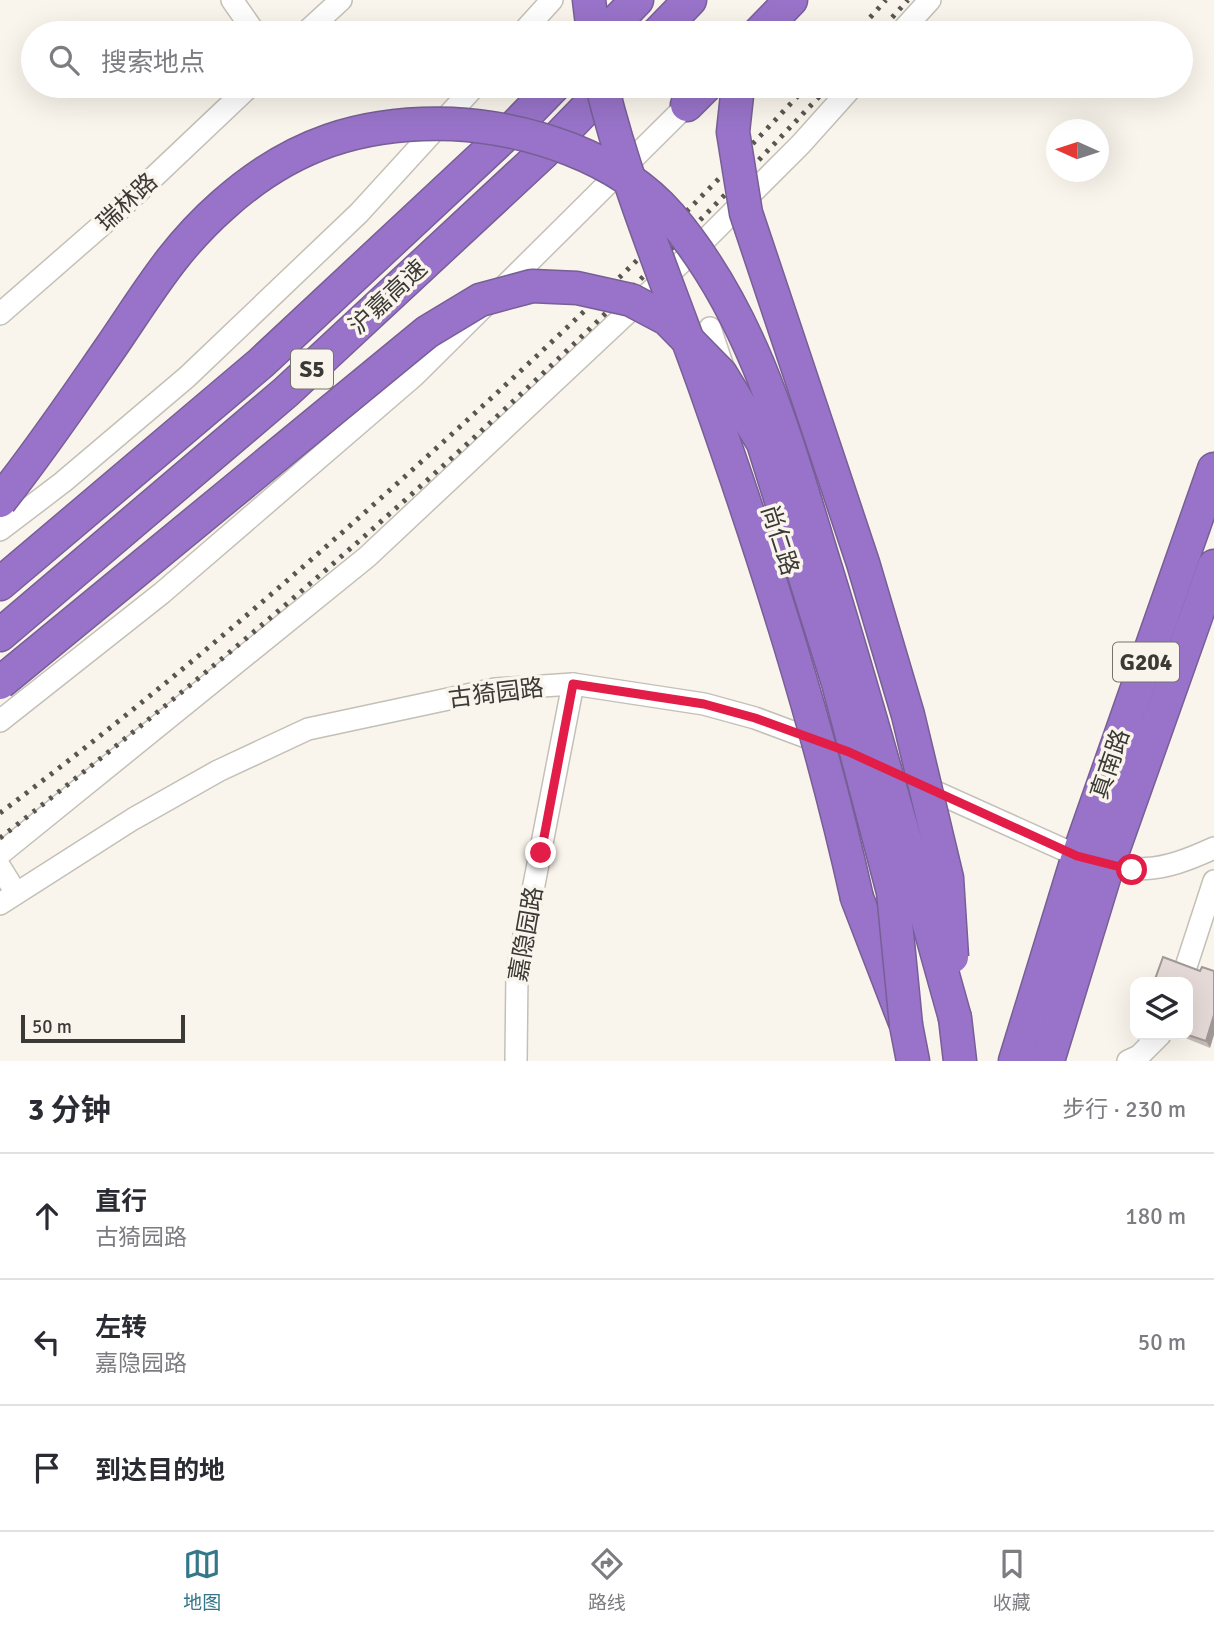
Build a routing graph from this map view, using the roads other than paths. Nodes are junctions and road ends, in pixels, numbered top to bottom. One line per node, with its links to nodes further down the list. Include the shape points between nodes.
1 (232, 0): 10 (street)
2 (341, 0): 11 (street)
3 (552, 0): 12 (street)
4 (589, 0): 13 (highway)
5 (636, 0): 14 (highway)
6 (690, 0): 15 (highway)
7 (762, 0): 16 (highway)
8 (791, 0): 17 (highway)
9 (930, 0): 18 (street)
10 (247, 21)
11 (319, 21)
12 (533, 21)
13 (592, 21)
14 (616, 21)
15 (670, 21)
16 (754, 21)
17 (771, 21)
18 (911, 21)
19 (237, 98): 27 (street, 瑞林路)
20 (464, 98): 31 (street, via 359,213 187,377)
21 (542, 98): 33 (highway, 沪嘉高速 / S5, via 261,363)
22 (596, 98): 34 (highway, 沪嘉高速 / S5, via 286,393)
23 (605, 98): 48 (highway, bridge, via 617,148 746,505 836,805 857,898)
24 (694, 98): 37 (street, via 414,376 162,593)
25 (737, 98): 47 (highway, bridge, via 733,132 746,213 867,575 908,715 947,878)
26 (842, 98): 40 (street, via 701,244 367,557)
27 (0, 314)
28 (710, 328): 38 (street, 尚仁路)
29 (1214, 469): 41 (highway, 真南路 / G204)
30 (0, 501): 47 (highway, bridge, via 51,436 174,253 224,204 305,148 407,122 467,125 530,135 633,182 669,215 726,293 774,399 863,688)
31 (0, 530)
32 (1214, 566): 42 (highway, 真南路 / G204)
33 (0, 584)
34 (0, 635)
35 (0, 683): 48 (highway, bridge, via 427,332 481,300 532,286 577,288 631,300 667,319 721,374 763,443 838,683 880,839 893,892)
36 (573, 684): 38 (street, 古猗园路, via 704,704); 45 (street, 古猗园路, via 495,688 308,729 133,818); 50 (street, 嘉隐园路, via 517,972)
37 (0, 721)
38 (849, 752): 41 (street, 古猗园路)
39 (1214, 848): 42 (street, 古猗园路, via 1163,868 1137,871)
40 (0, 854)
41 (1077, 856): 42 (street, 古猗园路); 53 (highway, 真南路 / G204)
42 (1108, 865): 54 (highway, 真南路 / G204)
43 (0, 867): 45 (street)
44 (1214, 881): 46 (street)
45 (8, 899)
46 (1183, 977)
47 (955, 1018): 52 (highway)
48 (906, 1025): 51 (highway)
49 (1155, 1040): 55 (street)
50 (516, 1061)
51 (914, 1061)
52 (960, 1061)
53 (1015, 1061)
54 (1048, 1061)
55 (1128, 1061)

